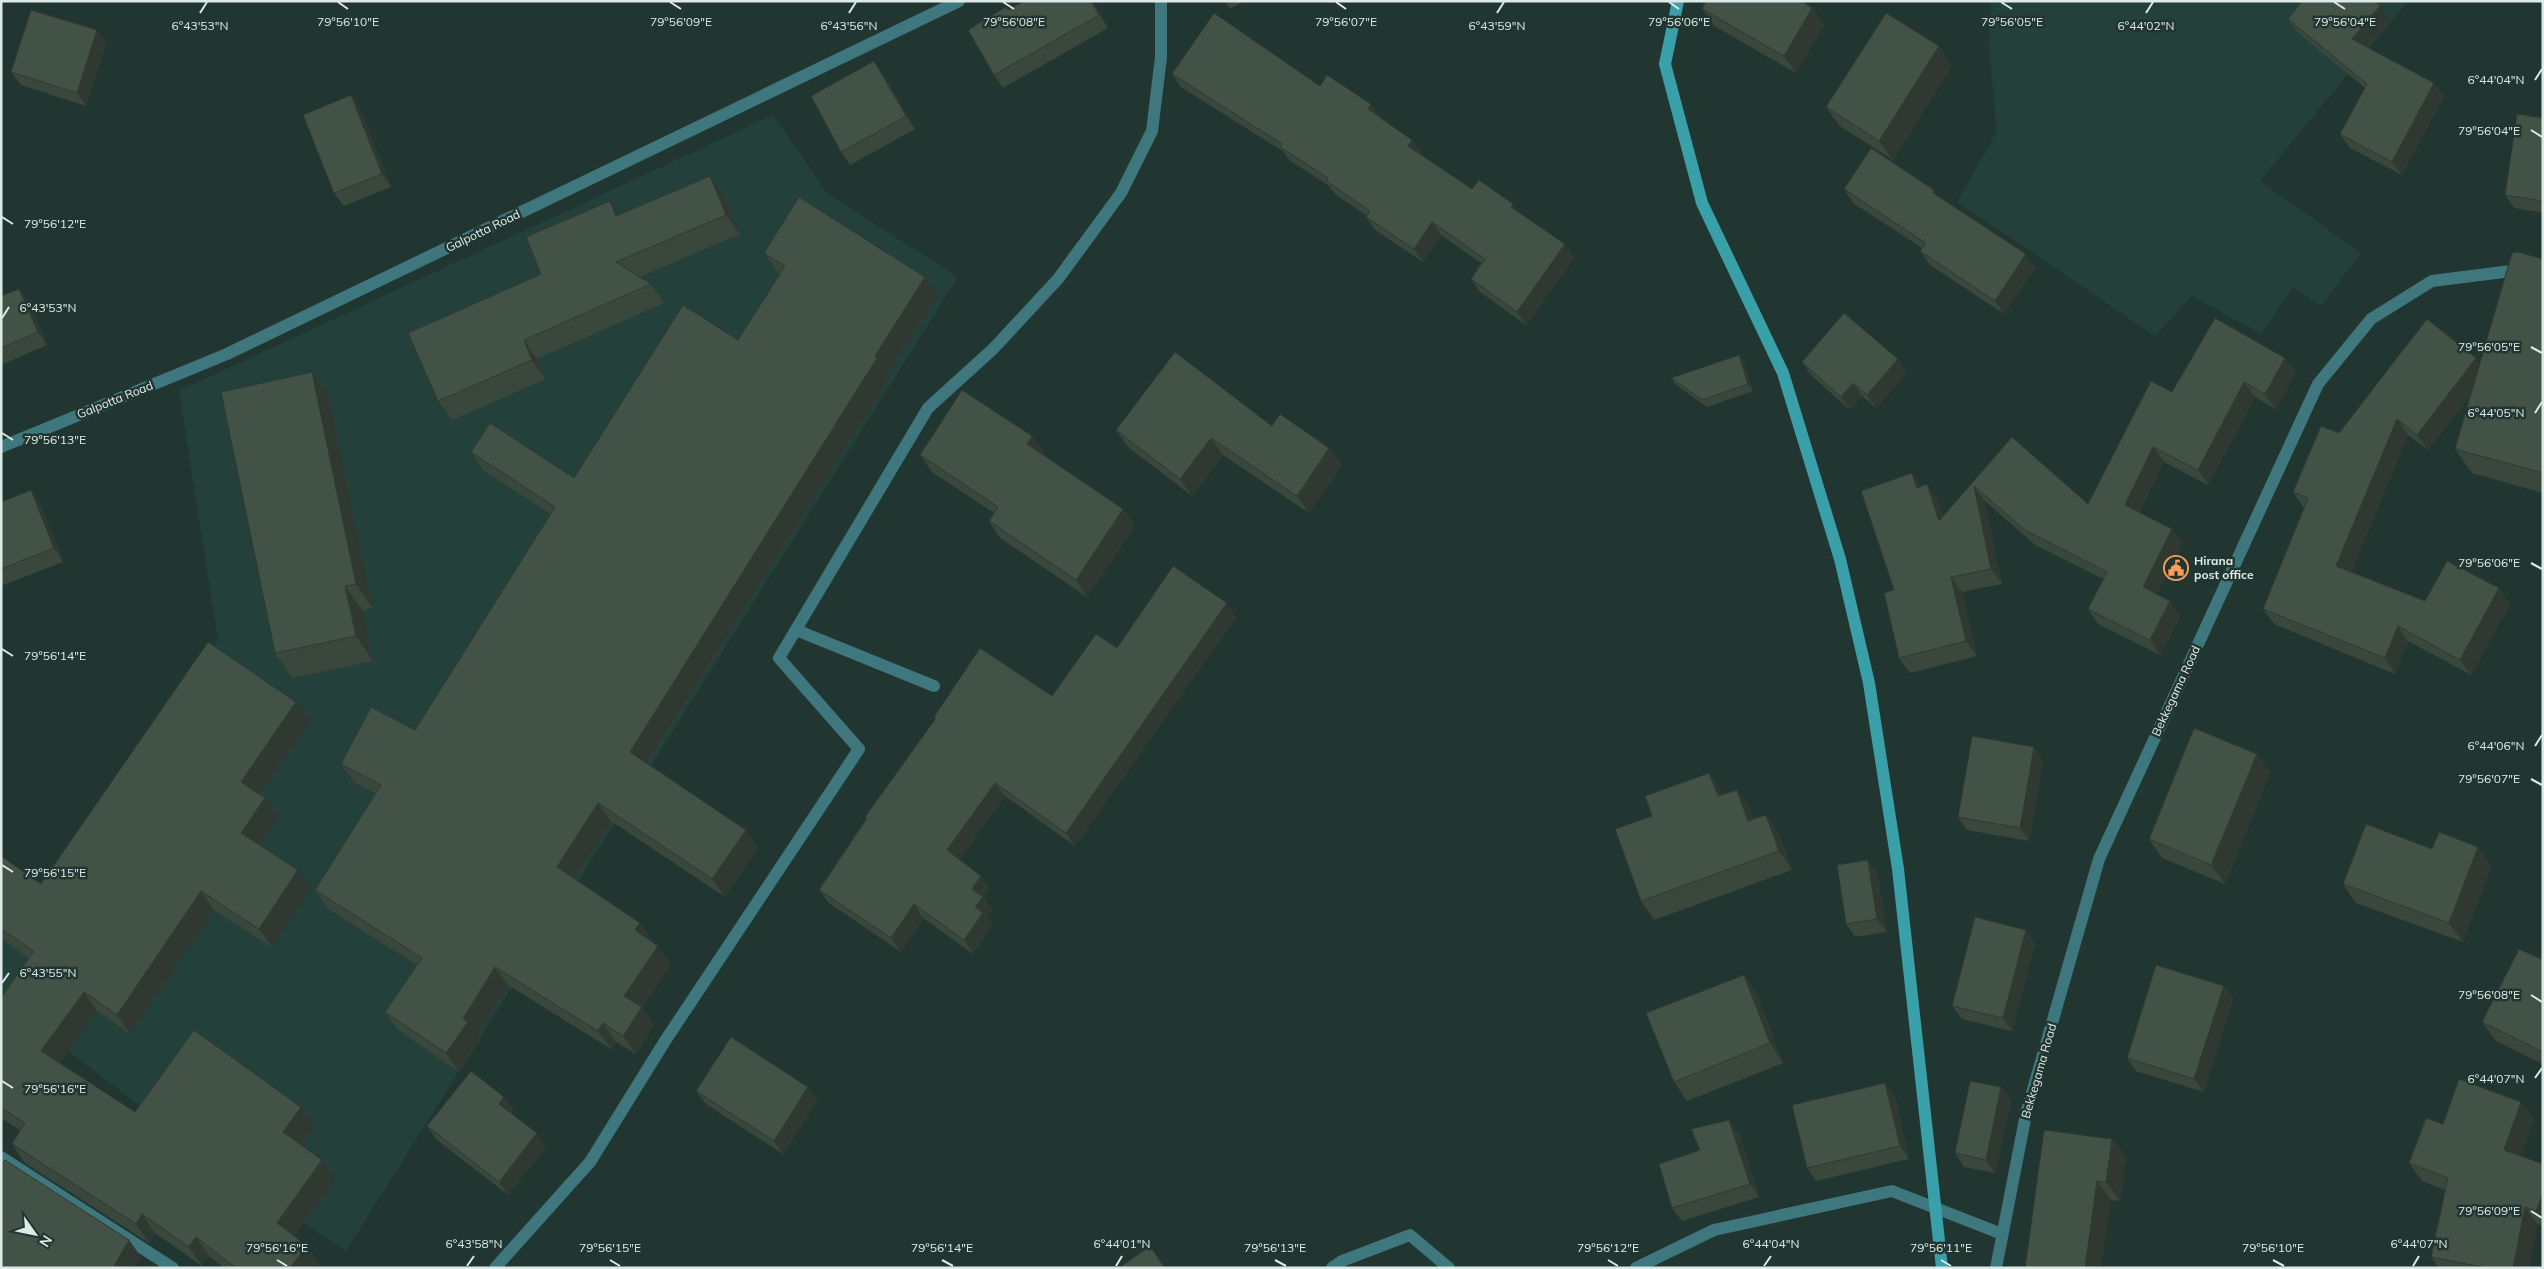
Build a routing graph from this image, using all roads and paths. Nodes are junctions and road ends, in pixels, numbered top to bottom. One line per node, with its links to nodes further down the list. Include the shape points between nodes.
1 (1161, 1): 6 (street, via 1161,58 1152,131 1121,193 1058,280 993,349 928,408)
2 (1678, 1): 9 (street, via 1665,64 1702,202 1783,373 1840,559 1869,683 1898,869)
3 (957, 2): 5 (street, Galpotta Road, via 227,354)
4 (2543, 267): 10 (street, Bekkegama Road, via 2432,281 2371,318 2318,384 2099,859 2026,1114)
5 (1, 448)
6 (796, 630): 7 (street); 12 (street, via 779,658 860,749 665,1041 590,1162)
7 (934, 686)
8 (1, 1157): 11 (street)
9 (1935, 1206): 10 (street); 15 (street, via 1892,1190 1714,1230); 16 (street)
10 (2002, 1234): 17 (street, Bekkegama Road)
11 (173, 1268)
12 (495, 1268)
13 (1332, 1268): 14 (street, via 1342,1261 1410,1235)
14 (1449, 1268)
15 (1636, 1268)
16 (1942, 1268)
17 (1996, 1268)

